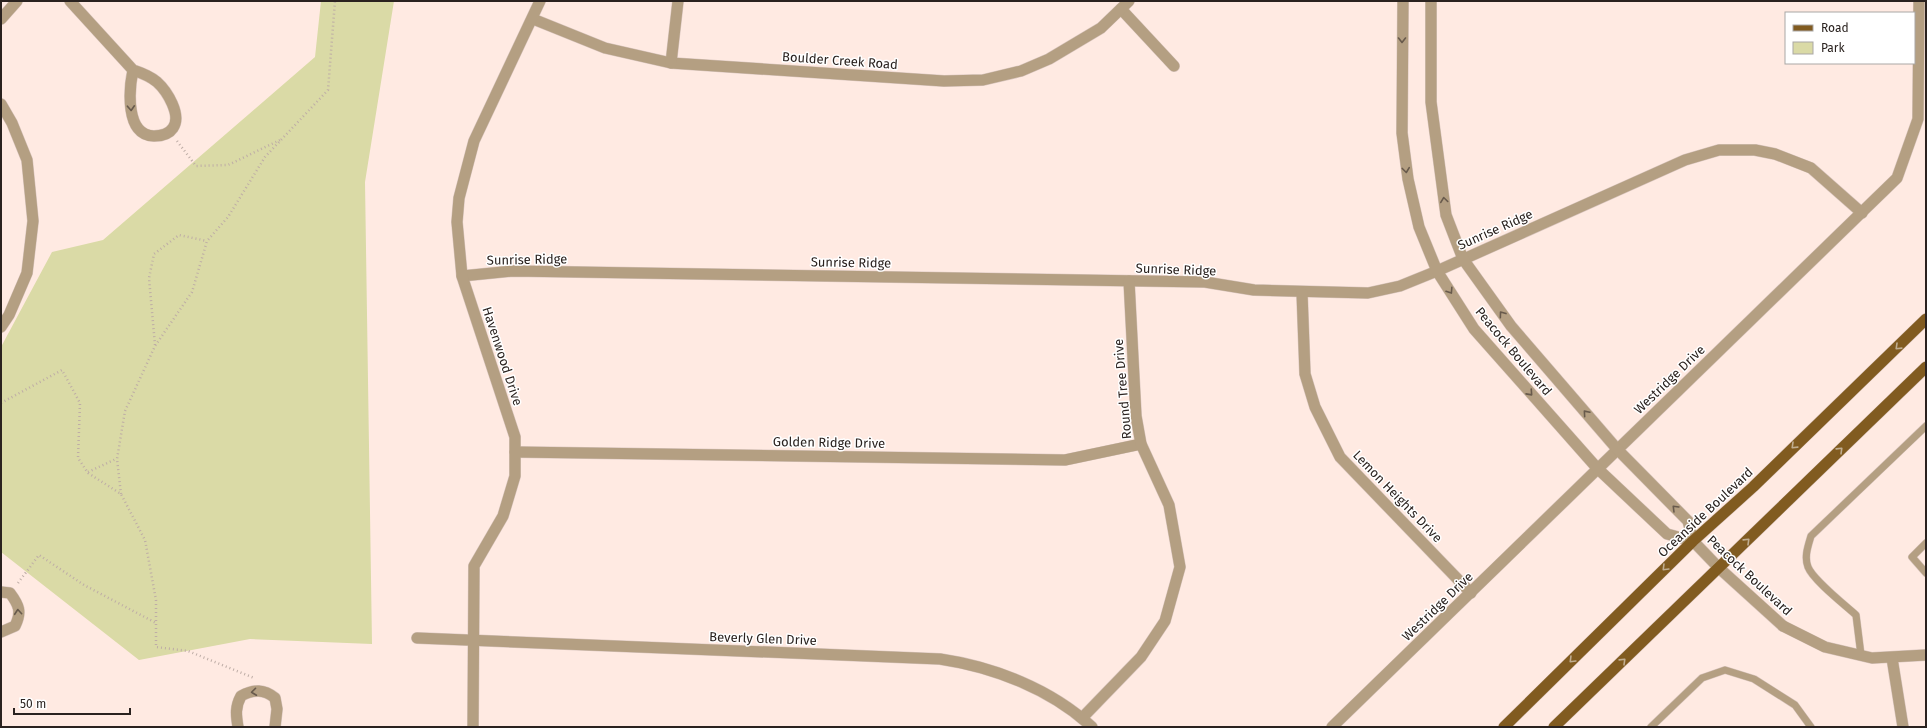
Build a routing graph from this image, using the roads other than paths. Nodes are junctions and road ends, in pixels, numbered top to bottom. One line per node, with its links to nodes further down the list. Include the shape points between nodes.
1 (17, 1): 9 (street)
2 (70, 1): 13 (street)
3 (540, 1): 10 (street, Havenwood Drive)
4 (678, 1): 11 (street)
5 (1402, 1): 17 (street, Peacock Boulevard, one-way to 17, via 1402,133 1408,178 1419,227)
6 (1431, 1): 16 (street, Peacock Boulevard, one-way to 6, via 1446,215 1431,102)
7 (1919, 1): 15 (street, Westridge Drive, via 1918,119 1897,178)
8 (1125, 5): 11 (street, Boulder Creek Road, via 1102,28 1049,59 1021,71 983,80 944,81); 12 (street)
9 (1, 19)
10 (533, 19): 11 (street, Boulder Creek Road, via 605,48); 18 (street, Havenwood Drive, via 474,141 459,198 457,222)
11 (671, 63)
12 (1174, 66)
13 (133, 70): 13 (street, one-way to 13, via 130,86 132,116 138,129 147,136 163,136 173,129 176,119 173,106 158,82 146,74)
14 (1, 104): 22 (street, via 12,123 26,160 33,221 27,273 9,315)
15 (1862, 213): 16 (street, Sunrise Ridge, via 1811,168 1775,154 1755,150 1719,150 1685,160); 26 (street, Westridge Drive)
16 (1463, 259): 17 (street, Sunrise Ridge); 26 (street, Peacock Boulevard, one-way to 16, via 1511,326)
17 (1437, 271): 20 (street, Sunrise Ridge, via 1400,286 1368,292); 28 (street, Peacock Boulevard, one-way to 28, via 1474,329)
18 (462, 276): 19 (street, Sunrise Ridge, via 513,271); 27 (street, Havenwood Drive, via 515,437)
19 (1129, 281): 20 (street, Sunrise Ridge, via 1205,282 1254,290); 25 (street, Round Tree Drive, via 1136,416)
20 (1302, 292): 34 (street, Lemon Heights Drive, via 1305,374 1315,407 1340,456)
21 (1926, 319): 29 (main road, Oceanside Boulevard, one-way to 29, via 1753,487)
22 (1, 327)
23 (1926, 367): 31 (main road, one-way to 23)
24 (1926, 426): 38 (lane, via 1811,536 1806,550 1808,566 1813,576 1856,615)
25 (1141, 444): 27 (street, Golden Ridge Drive, via 1065,460); 41 (street, Round Tree Drive, via 1169,506 1180,567 1166,621 1141,657)
26 (1617, 449): 28 (street, Westridge Drive); 29 (street, Peacock Boulevard, one-way to 26, via 1688,521)
27 (515, 452): 37 (street, Havenwood Drive, via 515,476 503,516 474,566)
28 (1597, 468): 29 (street, Peacock Boulevard, via 1667,534); 34 (street, Westridge Drive)
29 (1693, 541): 31 (street, Peacock Boulevard); 47 (main road, Oceanside Boulevard, one-way to 47)
30 (1926, 543): 32 (lane, via 1912,557)
31 (1719, 568): 38 (street, Peacock Boulevard, via 1783,626 1824,647); 48 (main road, one-way to 31)
32 (1926, 573)
33 (6, 593): 35 (street, one-way to 33, via 15,626 19,617 17,602)
34 (1471, 593): 46 (street, Westridge Drive)
35 (1, 632)
36 (417, 638): 37 (street, Beverly Glen Drive)
37 (474, 640): 41 (street, Beverly Glen Drive, via 940,659 965,663 1014,679 1054,698); 44 (street, Havenwood Drive)
38 (1861, 655): 40 (street, Peacock Boulevard)
39 (1926, 655): 40 (street, Peacock Boulevard)
40 (1892, 658): 51 (street)
41 (1082, 718): 45 (street, Beverly Glen Drive)
42 (238, 727): 43 (street, one-way to 42, via 275,698 267,692 257,691 241,696 237,704)
43 (275, 727)
44 (473, 727)
45 (1092, 727)
46 (1332, 727)
47 (1504, 727)
48 (1554, 727)
49 (1652, 727): 50 (lane, via 1702,678 1725,670 1754,679 1795,705)
50 (1811, 727)
51 (1903, 727)

